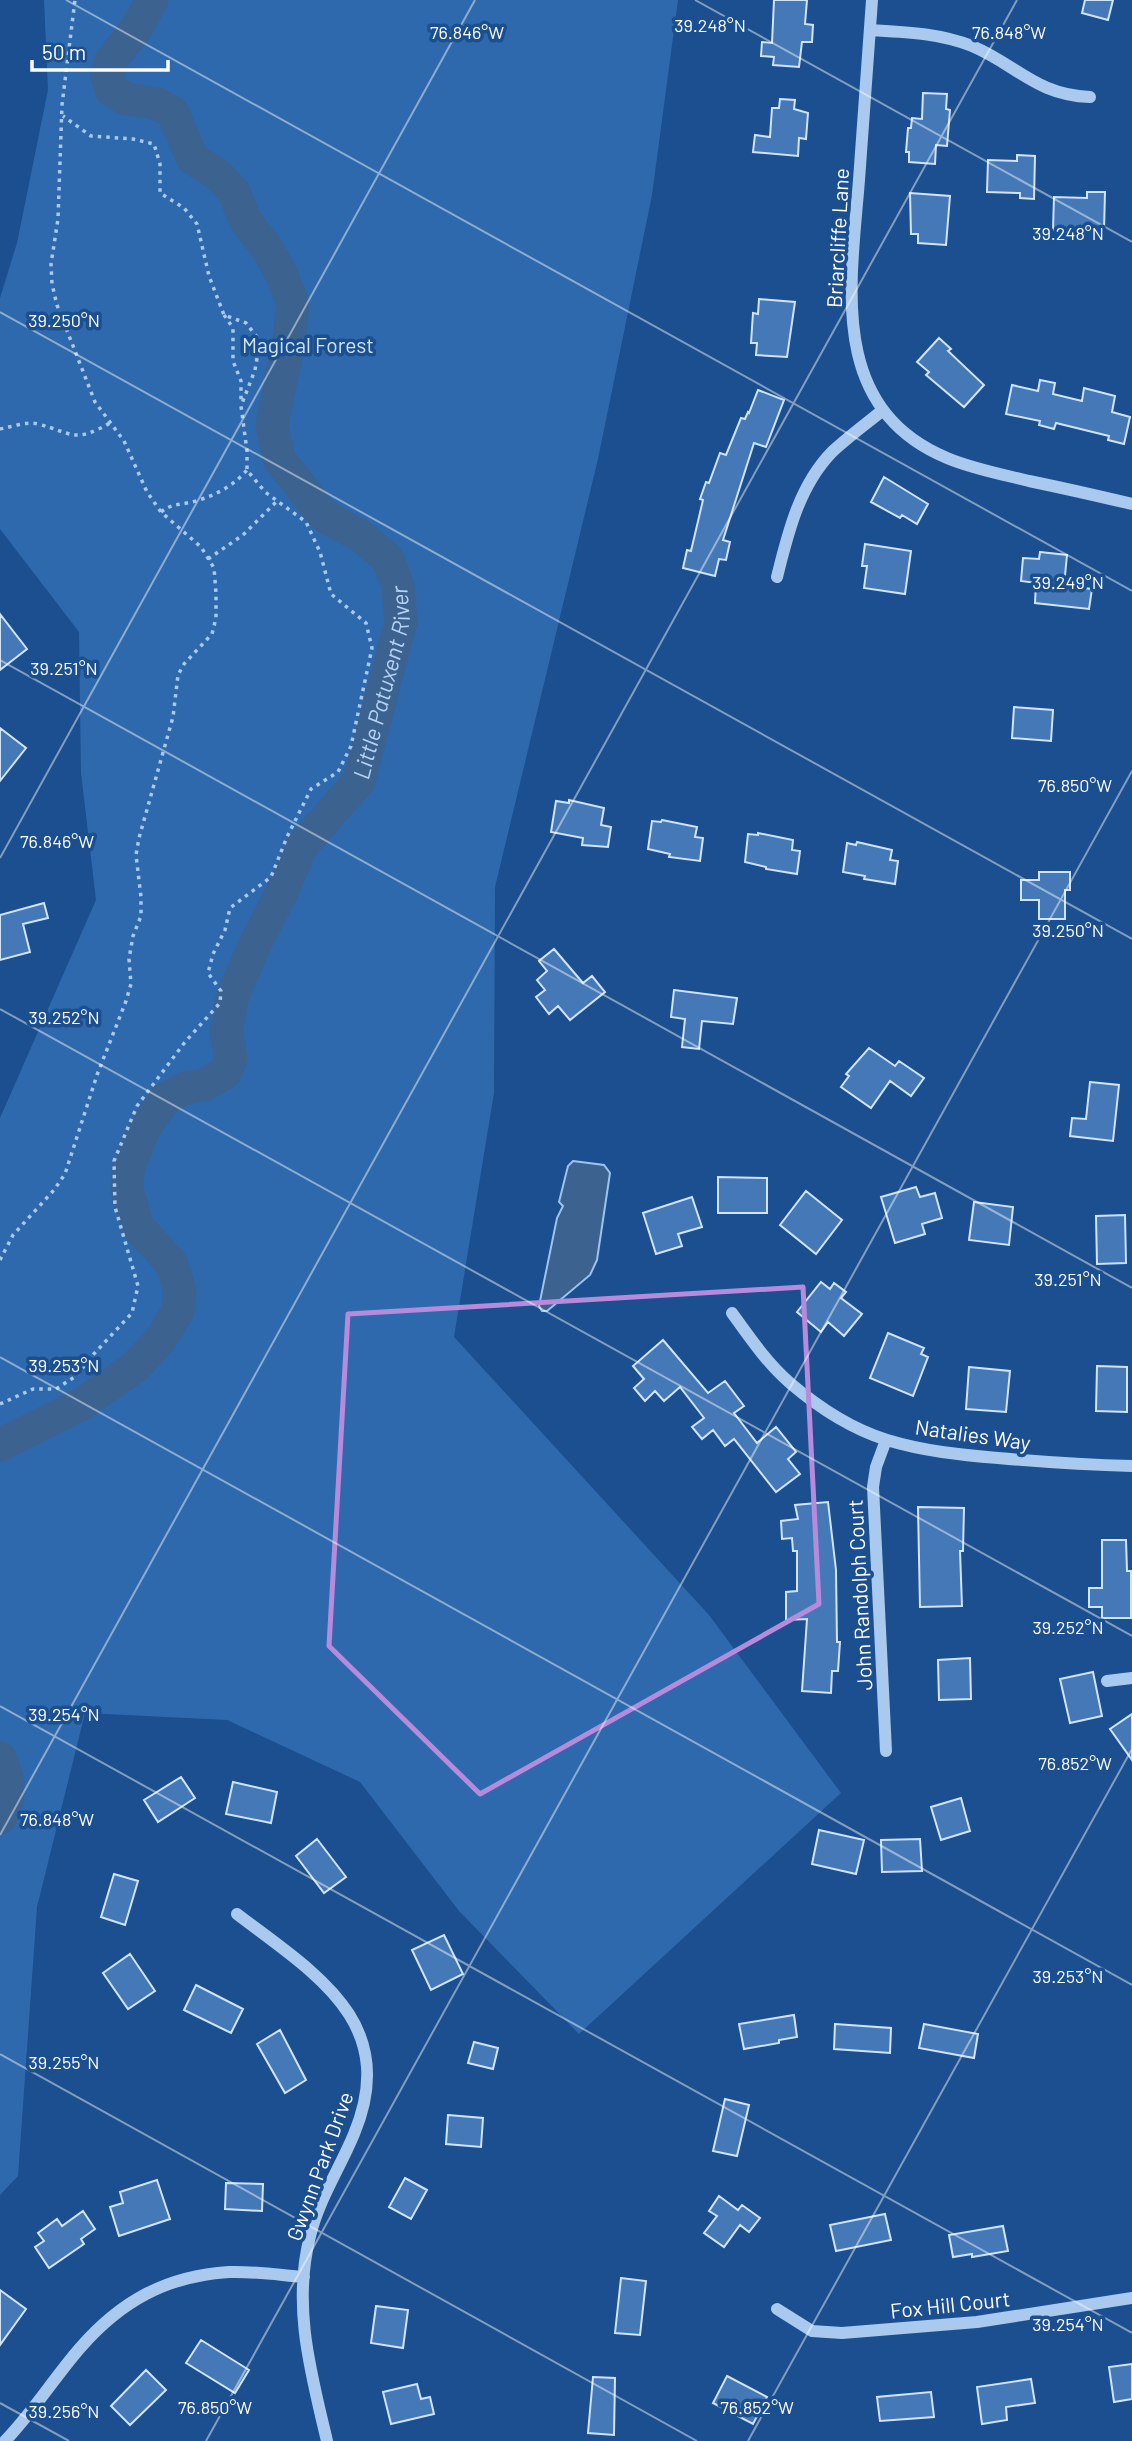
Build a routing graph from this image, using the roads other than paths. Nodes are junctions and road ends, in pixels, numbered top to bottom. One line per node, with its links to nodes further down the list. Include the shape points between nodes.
1 (872, 0): 2 (street, Briarcliffe Lane)
2 (870, 30): 3 (street, via 942,37 972,47 1049,90); 4 (street, Briarcliffe Lane, via 850,296 858,358)
3 (1090, 97)
4 (883, 410): 5 (street, Briarcliffe Lane, via 909,436 945,458); 6 (street, via 832,453 815,474 790,527)
5 (1132, 503)
6 (777, 577)
7 (732, 1314): 8 (street, Natalies Way, via 789,1382 816,1404)
8 (886, 1440): 9 (street, Natalies Way, via 943,1453); 12 (street, John Randolph Court, via 873,1487)
9 (1132, 1466)
10 (1132, 1678): 11 (street)
11 (1107, 1681)
12 (886, 1751)
13 (237, 1914): 14 (street, Gwynn Park Drive, via 316,1975 342,2002 366,2050 369,2077 365,2103 325,2193 310,2236)
14 (304, 2277): 17 (street, via 231,2272 163,2284 108,2321 81,2347); 18 (street, Gwynn Park Drive, via 302,2325)
15 (1132, 2298): 16 (street, Fox Hill Court, via 978,2322 842,2333 812,2330)
16 (777, 2309)
17 (5, 2441)
18 (327, 2441)

